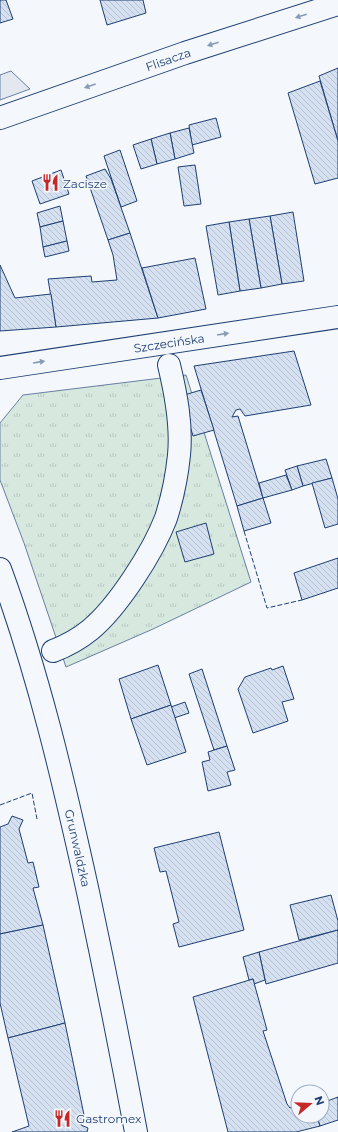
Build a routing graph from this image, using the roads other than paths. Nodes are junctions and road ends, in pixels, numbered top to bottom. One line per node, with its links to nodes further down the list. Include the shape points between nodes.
1 (338, 4): 2 (street, Flisacza, one-way to 2, via 178,55)
2 (0, 118)
3 (338, 316): 5 (street, Szczecińska, one-way to 3)
4 (169, 365): 7 (street, via 180,430 179,455 166,518 141,565 106,616 90,631)
5 (0, 368)
6 (0, 569): 8 (street, Grunwaldzka, via 31,660 55,746)
7 (53, 651)
8 (136, 1132)

